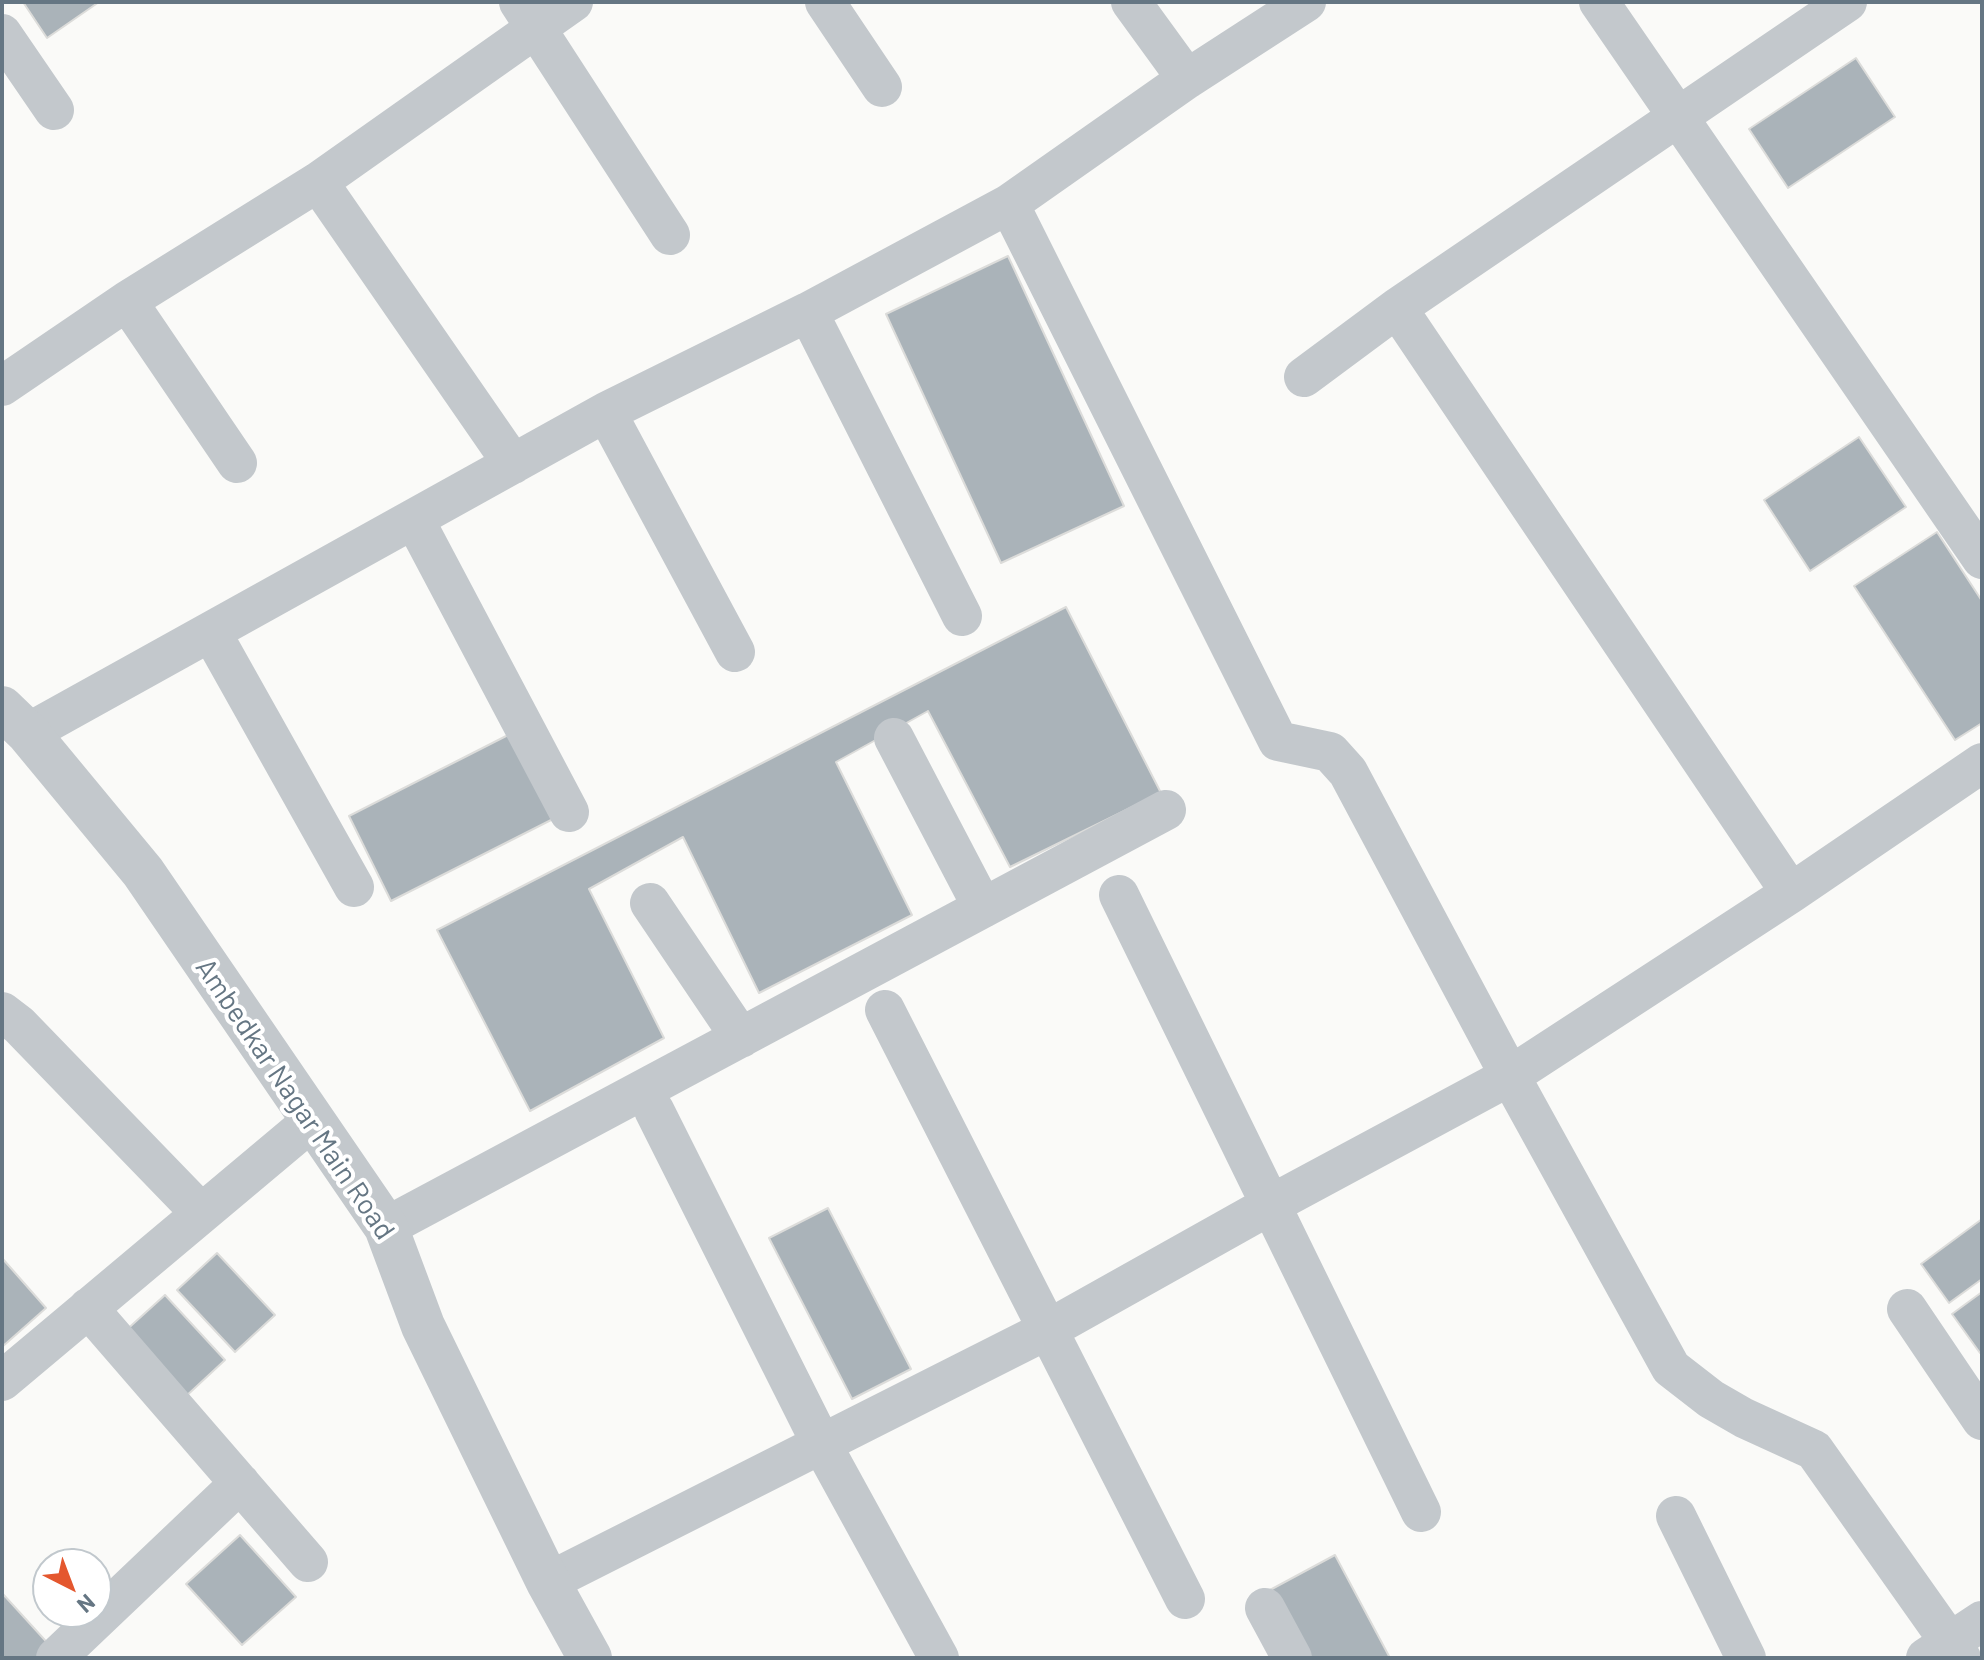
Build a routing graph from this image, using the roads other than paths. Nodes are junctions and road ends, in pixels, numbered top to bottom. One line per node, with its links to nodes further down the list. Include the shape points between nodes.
1 (573, 2): 7 (street)
2 (825, 2): 10 (street)
3 (1131, 2): 9 (street)
4 (1306, 2): 9 (street)
5 (1599, 2): 12 (street)
6 (1847, 2): 12 (street)
7 (527, 15): 13 (street); 15 (street)
8 (2, 34): 11 (street)
9 (1187, 79): 14 (street)
10 (882, 87)
11 (54, 110)
12 (1678, 115): 17 (street); 25 (street)
13 (318, 182): 16 (street); 23 (street)
14 (1009, 204): 18 (street); 42 (street, via 1278,741 1330,752 1348,772)
15 (670, 235)
16 (127, 301): 20 (street); 22 (street)
17 (1397, 308): 19 (street); 35 (street)
18 (808, 312): 21 (street); 26 (street)
19 (1304, 377)
20 (2, 386)
21 (606, 412): 23 (street); 28 (street)
22 (237, 463)
23 (513, 464): 24 (street)
24 (414, 519): 27 (street); 33 (street)
25 (1982, 559)
26 (962, 616)
27 (211, 632): 29 (street); 34 (street)
28 (735, 652)
29 (15, 720): 44 (street, Ambedkar Nagar Main Road, via 143,872)
30 (894, 738): 38 (street)
31 (1982, 763): 35 (street)
32 (1166, 810): 38 (street)
33 (569, 812)
34 (354, 887)
35 (1791, 893): 42 (street)
36 (1119, 895): 45 (street)
37 (650, 903): 41 (street)
38 (983, 908): 41 (street)
39 (885, 1010): 50 (street)
40 (2, 1012): 46 (street)
41 (741, 1038): 47 (street)
42 (1510, 1076): 45 (street); 61 (street, via 1671,1368 1744,1418 1814,1450)
43 (654, 1110): 53 (street)
44 (313, 1120): 46 (street); 47 (street, Ambedkar Nagar Main Road)
45 (1272, 1204): 50 (street); 55 (street)
46 (201, 1213): 48 (street)
47 (386, 1227): 58 (street, Ambedkar Nagar Main Road, via 423,1326)
48 (88, 1308): 51 (street); 54 (street)
49 (1907, 1309): 52 (street)
50 (1049, 1329): 53 (street); 59 (street)
51 (2, 1381)
52 (1982, 1420)
53 (821, 1443): 58 (street); 64 (street)
54 (240, 1483): 57 (street); 62 (street)
55 (1421, 1512)
56 (1676, 1516): 66 (street)
57 (308, 1562)
58 (548, 1582): 63 (street, Ambedkar Nagar Main Road)
59 (1185, 1599)
60 (1265, 1608): 65 (street)
61 (1955, 1645)
62 (56, 1658)
63 (590, 1658)
64 (939, 1658)
65 (1292, 1658)
66 (1746, 1658)

